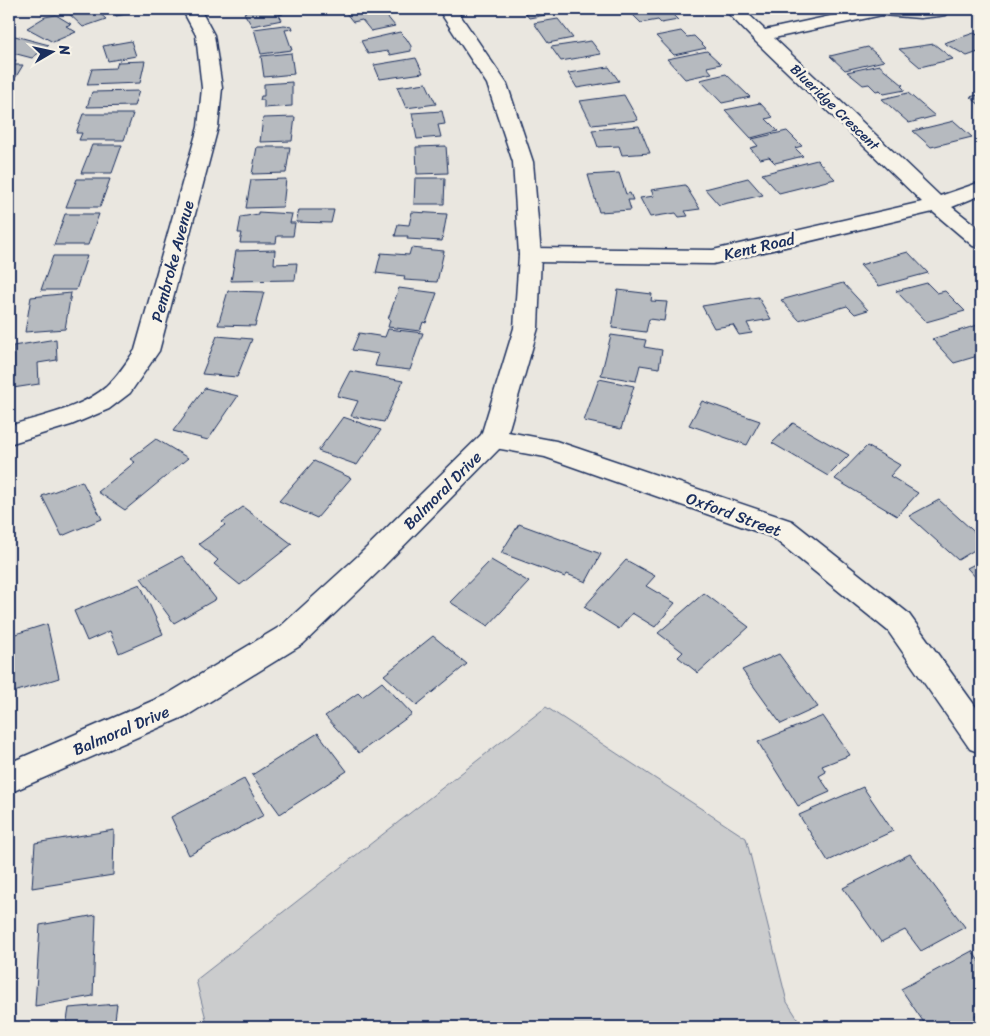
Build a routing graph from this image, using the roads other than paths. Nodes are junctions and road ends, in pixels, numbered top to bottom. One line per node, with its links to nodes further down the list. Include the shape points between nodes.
1 (191, 9): 11 (street, Pembroke Avenue, via 205,35 212,88 208,127 148,351 111,396)
2 (447, 9): 10 (street, Balmoral Drive, via 497,84 522,162)
3 (733, 9): 6 (street, Blueridge Crescent)
4 (941, 9): 5 (street, via 920,13)
5 (882, 10): 6 (street)
6 (760, 36): 8 (street, Blueridge Crescent)
7 (981, 188): 8 (street, Kent Road)
8 (937, 205): 9 (street, Blueridge Crescent); 10 (street, Kent Road, via 713,257)
9 (981, 241)
10 (530, 255): 12 (street, Balmoral Drive, via 526,328)
11 (9, 435)
12 (493, 439): 13 (street, Oxford Street, via 546,448 782,528 898,622); 14 (street, Balmoral Drive, via 292,635 177,706)
13 (981, 739)
14 (9, 778)

